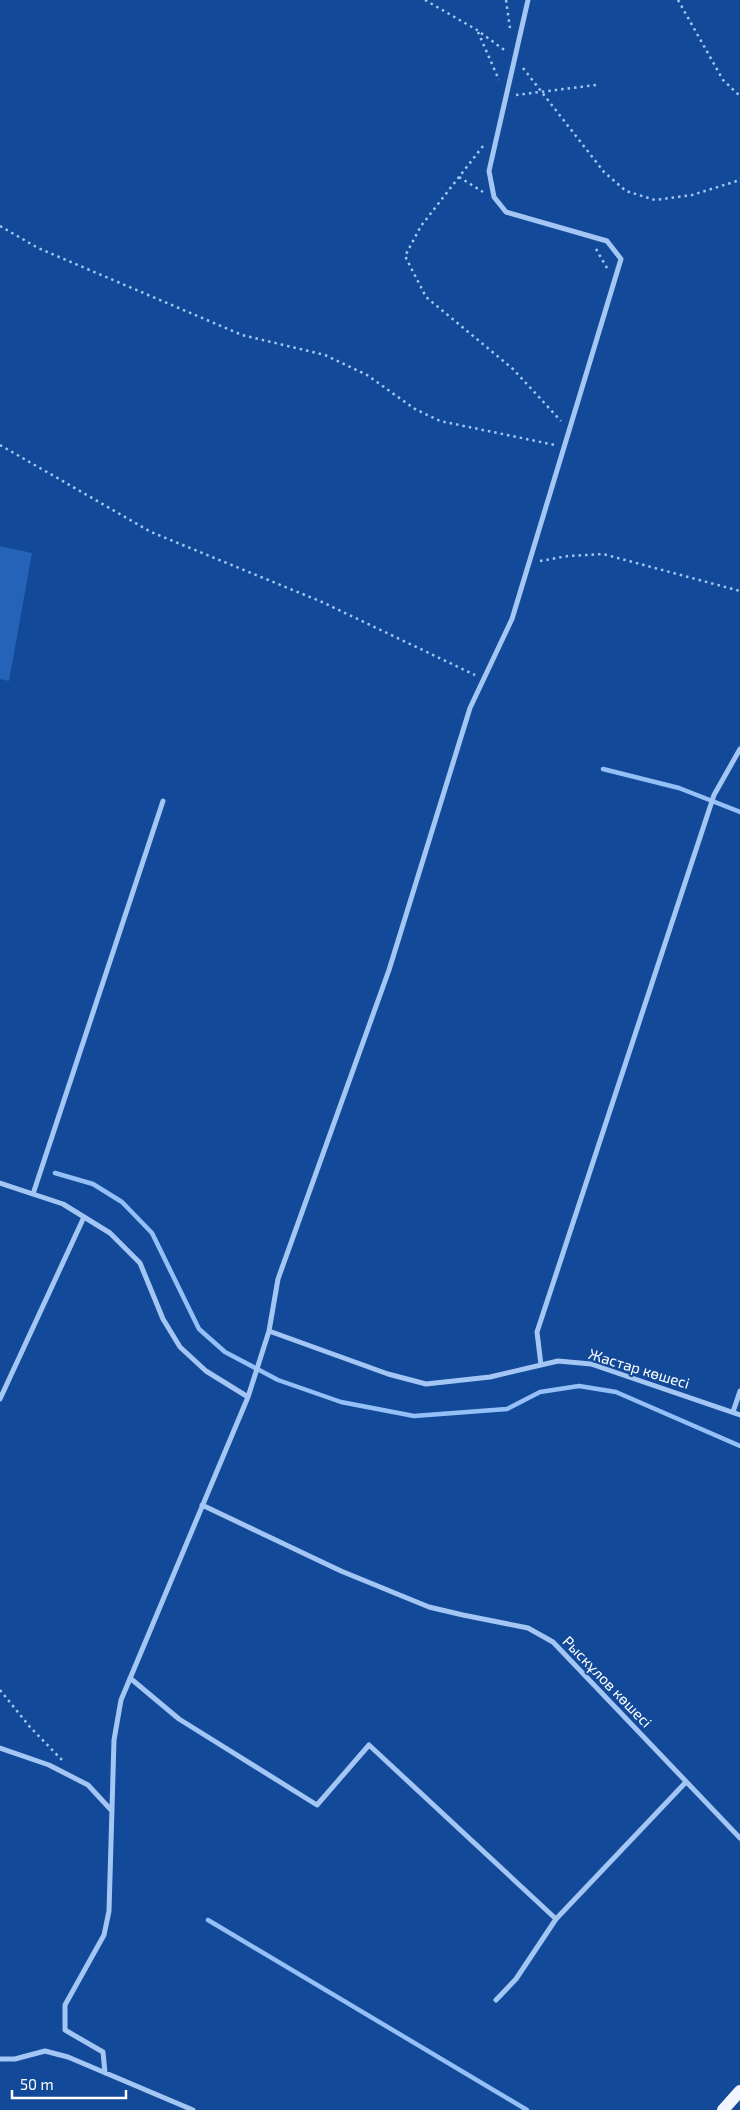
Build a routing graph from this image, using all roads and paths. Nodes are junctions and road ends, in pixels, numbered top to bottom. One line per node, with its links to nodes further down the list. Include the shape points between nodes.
1 (425, 0): 4 (path)
2 (528, 0): 5 (street)
3 (678, 0): 9 (path, via 723,80)
4 (477, 30): 5 (path); 8 (path)
5 (515, 58): 7 (path); 8 (street)
6 (596, 85): 7 (path)
7 (543, 93): 8 (path); 12 (path, via 604,172 626,191 655,200 692,194)
8 (506, 96): 10 (street)
9 (740, 96)
10 (500, 125): 11 (path); 13 (street, via 489,171)
11 (459, 178): 13 (path); 17 (path, via 421,226 405,256 426,297 513,369)
12 (740, 180)
13 (494, 197): 15 (street, via 506,212)
14 (0, 226): 19 (path, via 38,248 242,335 325,355 367,374 415,409 440,421)
15 (587, 235): 16 (path); 16 (street, via 608,241 621,259)
16 (614, 279): 17 (street)
17 (569, 429): 19 (street)
18 (0, 444): 22 (path, via 151,532 322,602)
19 (564, 446): 20 (street)
20 (528, 563): 21 (path, via 603,554); 22 (street, via 512,619)
21 (740, 592)
22 (484, 679): 28 (street, via 470,708 389,970 278,1279)
23 (740, 749): 29 (street, via 714,795 537,1332)
24 (163, 801): 26 (street)
25 (0, 1183): 26 (street)
26 (33, 1194): 27 (street, via 63,1204)
27 (84, 1217): 31 (street, via 110,1233 140,1263 163,1319 180,1347 206,1371); 32 (street)
28 (269, 1331): 29 (street, Жастар көшесі, via 388,1374 426,1384 490,1377); 31 (street)
29 (541, 1365): 33 (street, Жастар көшесі, via 558,1361 591,1364)
30 (740, 1390): 33 (street)
31 (248, 1397): 35 (street)
32 (0, 1399)
33 (733, 1412): 34 (street, Жастар көшесі)
34 (740, 1415)
35 (202, 1505): 36 (street); 40 (street, Рыскұлов көшесі, via 341,1571 429,1606 528,1628 553,1642)
36 (130, 1678): 41 (street, via 121,1700 114,1740); 43 (street, via 179,1718 316,1805 369,1745)
37 (0, 1690): 39 (path)
38 (0, 1748): 41 (street, via 50,1765 88,1785)
39 (68, 1766)
40 (686, 1782): 42 (street, Рыскұлов көшесі); 43 (street)
41 (112, 1811): 46 (street, via 106,1927 65,2005 65,2030 103,2052)
42 (740, 1838)
43 (556, 1919): 44 (street, via 516,1979)
44 (496, 2000)
45 (0, 2059): 46 (street, via 16,2059 45,2051 68,2056)
46 (105, 2073): 48 (street)
47 (740, 2091): 49 (main road)
48 (193, 2110)
49 (723, 2110)

